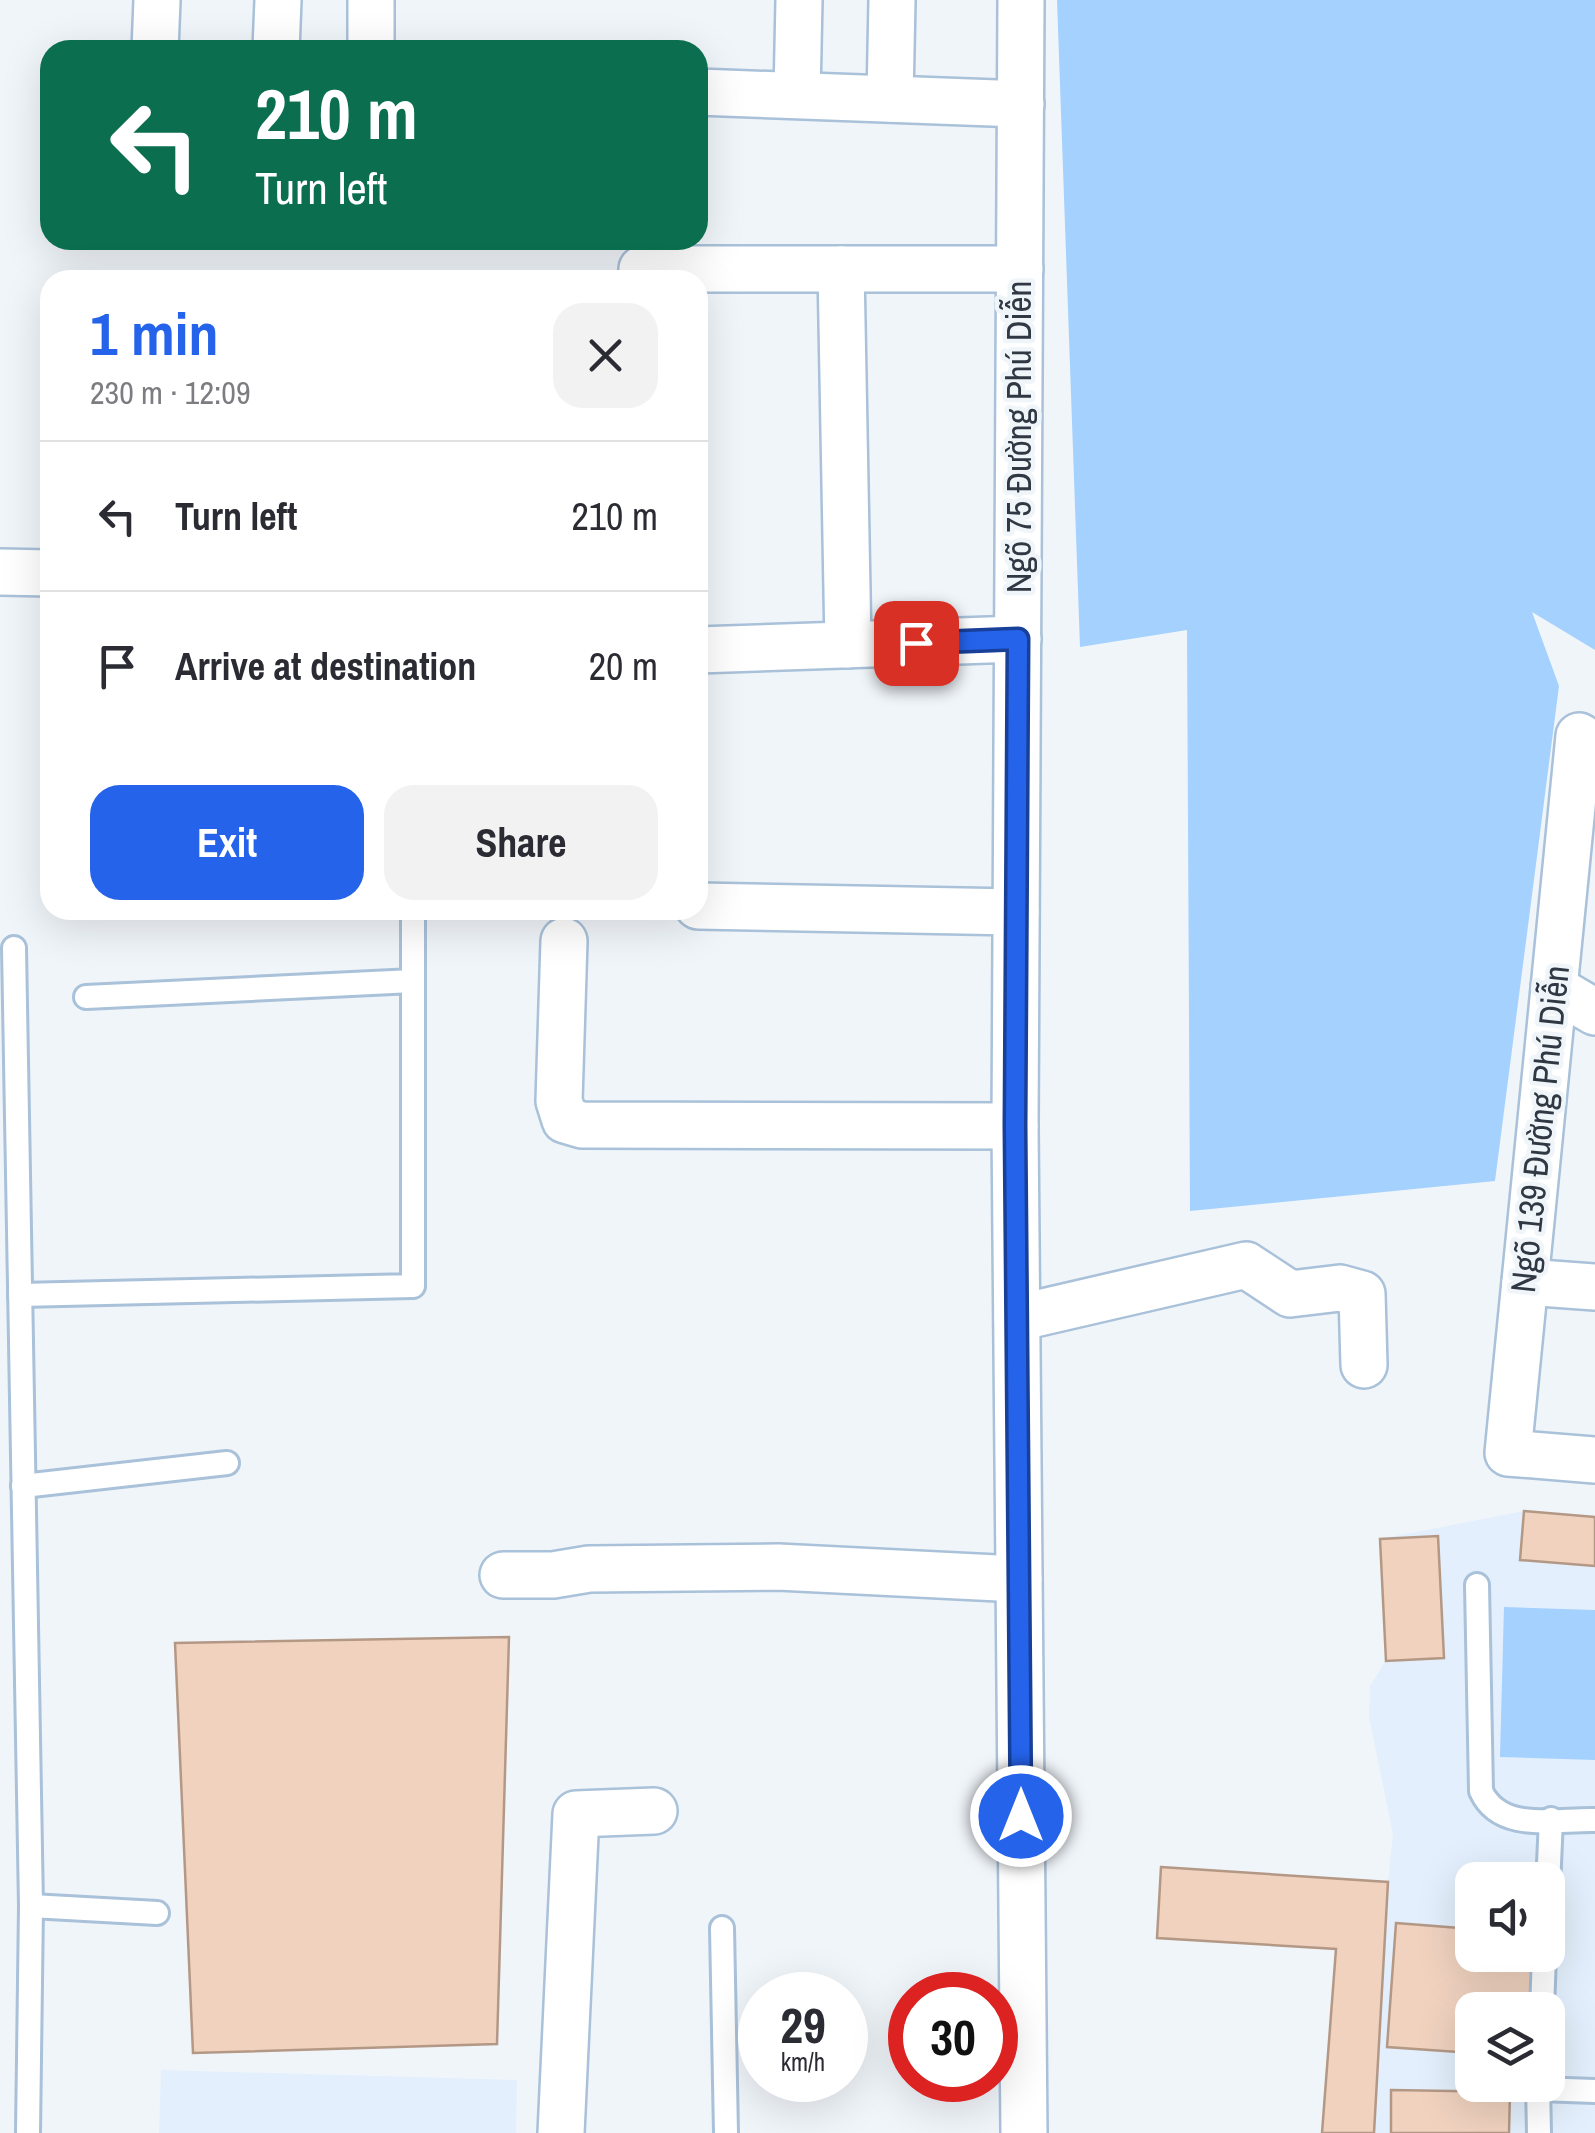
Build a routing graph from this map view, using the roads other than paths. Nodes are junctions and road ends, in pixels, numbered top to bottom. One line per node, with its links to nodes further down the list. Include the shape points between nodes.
1 (157, 0): 7 (street)
2 (278, 0): 8 (street)
3 (371, 0): 9 (street)
4 (799, 0): 11 (street)
5 (892, 0): 12 (street)
6 (1022, 0): 13 (street, Ngõ 75 Đường Phú Diễn)
7 (155, 40)
8 (276, 40)
9 (371, 40)
10 (708, 92): 11 (street)
11 (796, 96): 12 (street)
12 (890, 99): 13 (street)
13 (1021, 104): 15 (street, Ngõ 75 Đường Phú Diễn)
14 (841, 268): 15 (street); 16 (street); 20 (street)
15 (1020, 268): 19 (street, Ngõ 75 Đường Phú Diễn)
16 (642, 270)
17 (0, 572): 18 (street)
18 (40, 573)
19 (1018, 639): 20 (street); 24 (street, Ngõ 75 Đường Phú Diễn)
20 (848, 645): 21 (street)
21 (708, 650)
22 (1595, 746): 29 (street, Ngõ 139 Đường Phú Diễn, via 1579,736)
23 (708, 906): 24 (street)
24 (1016, 912): 32 (street, Ngõ 75 Đường Phú Diễn)
25 (413, 920): 28 (lane)
26 (564, 941): 32 (street, via 559,1101 565,1120)
27 (14, 948): 35 (lane)
28 (413, 981): 30 (lane); 35 (lane, via 413,1286)
29 (1554, 988): 31 (street); 33 (street, Ngõ 139 Đường Phú Diễn)
30 (86, 997)
31 (1595, 1012)
32 (1015, 1126): 36 (street, Ngõ 75 Đường Phú Diễn)
33 (1525, 1282): 34 (street); 38 (street, Ngõ 139 Đường Phú Diễn, via 1508,1453)
34 (1595, 1287)
35 (20, 1296): 40 (lane)
36 (1017, 1318): 37 (street, via 1246,1265 1290,1294 1340,1288 1362,1294); 42 (street, Ngõ 75 Đường Phú Diễn)
37 (1364, 1364)
38 (1595, 1460)
39 (227, 1463): 40 (lane)
40 (23, 1486): 48 (lane)
41 (503, 1576): 42 (street, via 778,1566)
42 (1019, 1579): 57 (street, Ngõ 75 Đường Phú Diễn)
43 (1477, 1585): 45 (lane, via 1481,1790 1490,1809 1511,1820)
44 (654, 1811): 55 (street, via 576,1814)
45 (1551, 1820): 46 (lane); 47 (lane)
46 (1595, 1820)
47 (1549, 1862)
48 (31, 1906): 49 (lane); 54 (lane)
49 (157, 1914)
50 (722, 1928): 56 (lane)
51 (1565, 2089): 52 (lane)
52 (1595, 2091)
53 (1538, 2102): 58 (lane)
54 (28, 2133)
55 (562, 2133)
56 (726, 2133)
57 (1024, 2133)
58 (1539, 2133)

